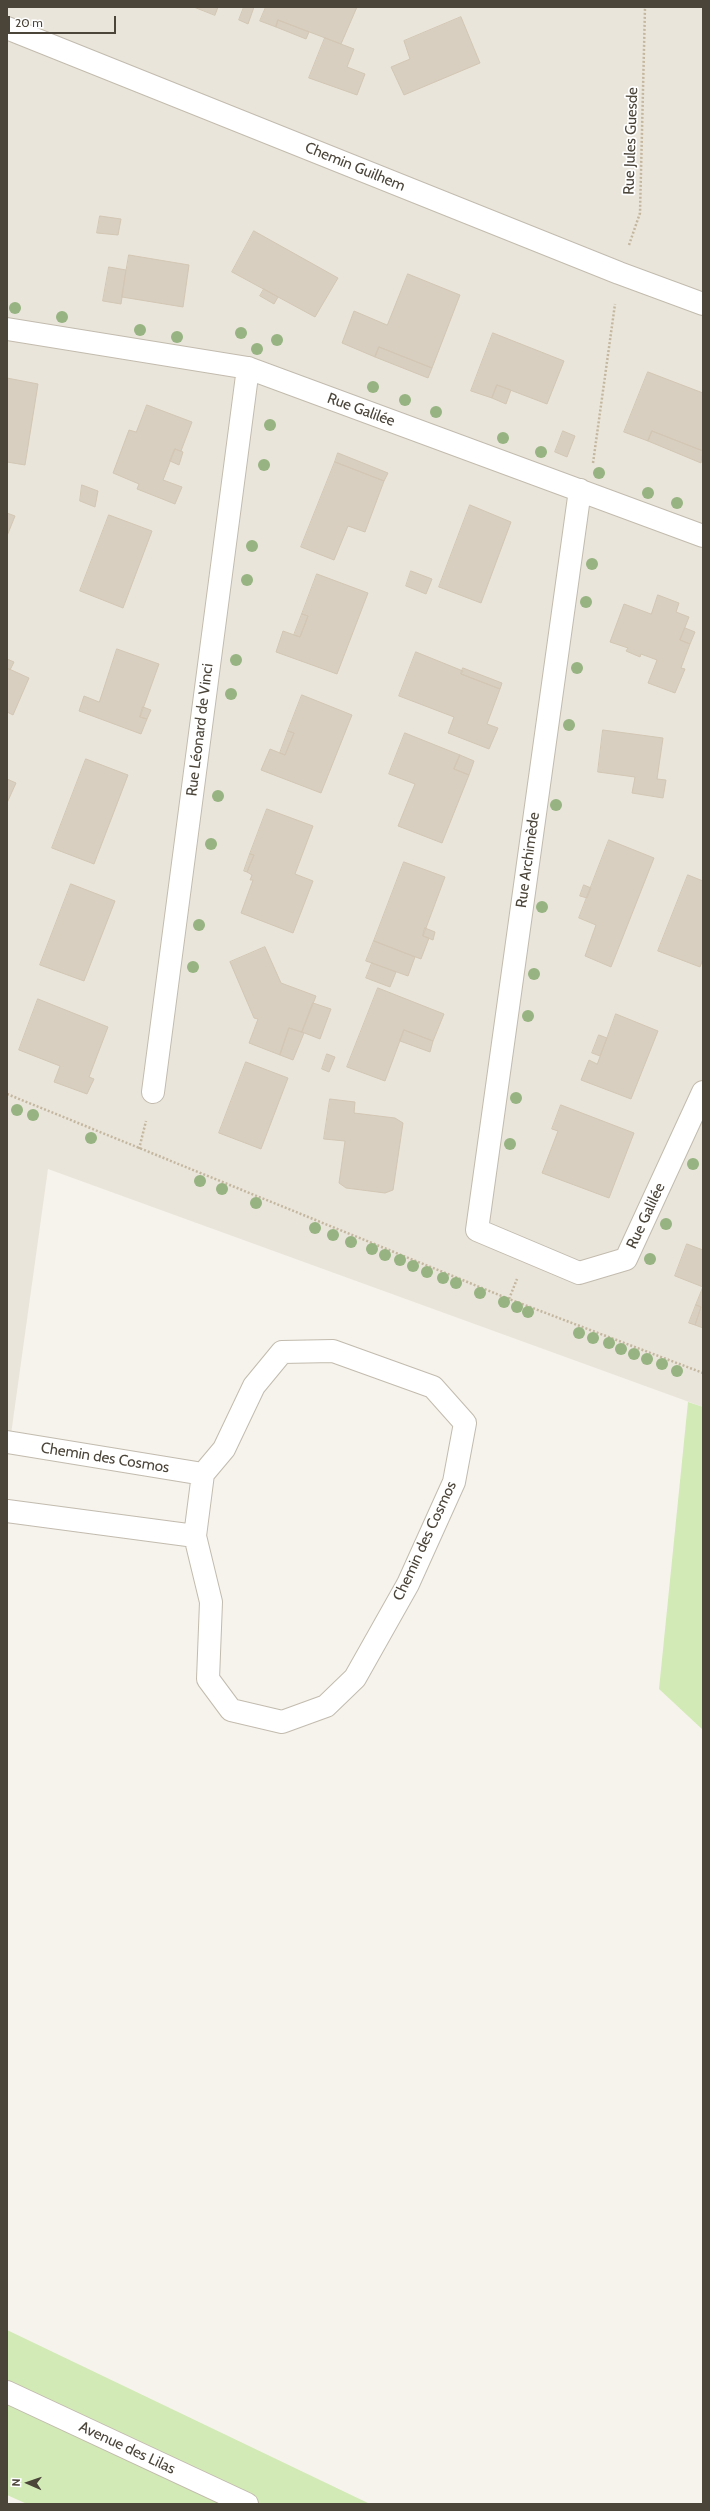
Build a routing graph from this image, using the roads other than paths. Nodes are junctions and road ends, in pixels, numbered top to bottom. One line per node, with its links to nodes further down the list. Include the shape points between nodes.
1 (7, 28): 2 (street, Chemin Guilhem, via 619,273)
2 (703, 304)
3 (7, 329): 4 (street, Rue Galilée)
4 (248, 368): 5 (street, Rue Galilée); 7 (street, Rue Léonard de Vinci)
5 (580, 490): 6 (street, Rue Galilée); 9 (street, Rue Archimède)
6 (703, 536)
7 (153, 1092)
8 (703, 1092): 9 (street, Rue Galilée, via 626,1259 579,1273)
9 (477, 1230)
10 (7, 1442): 11 (street, Chemin des Cosmos)
11 (203, 1474): 13 (street, Chemin des Cosmos); 13 (street, Chemin des Cosmos, via 224,1449 254,1386 282,1352 333,1350 433,1387 465,1423 454,1482 408,1584 355,1678 326,1706 282,1722 231,1710 208,1679 211,1602)
12 (7, 1511): 13 (street)
13 (195, 1536)
14 (7, 2392): 15 (street, Avenue des Lilas)
15 (247, 2504)

